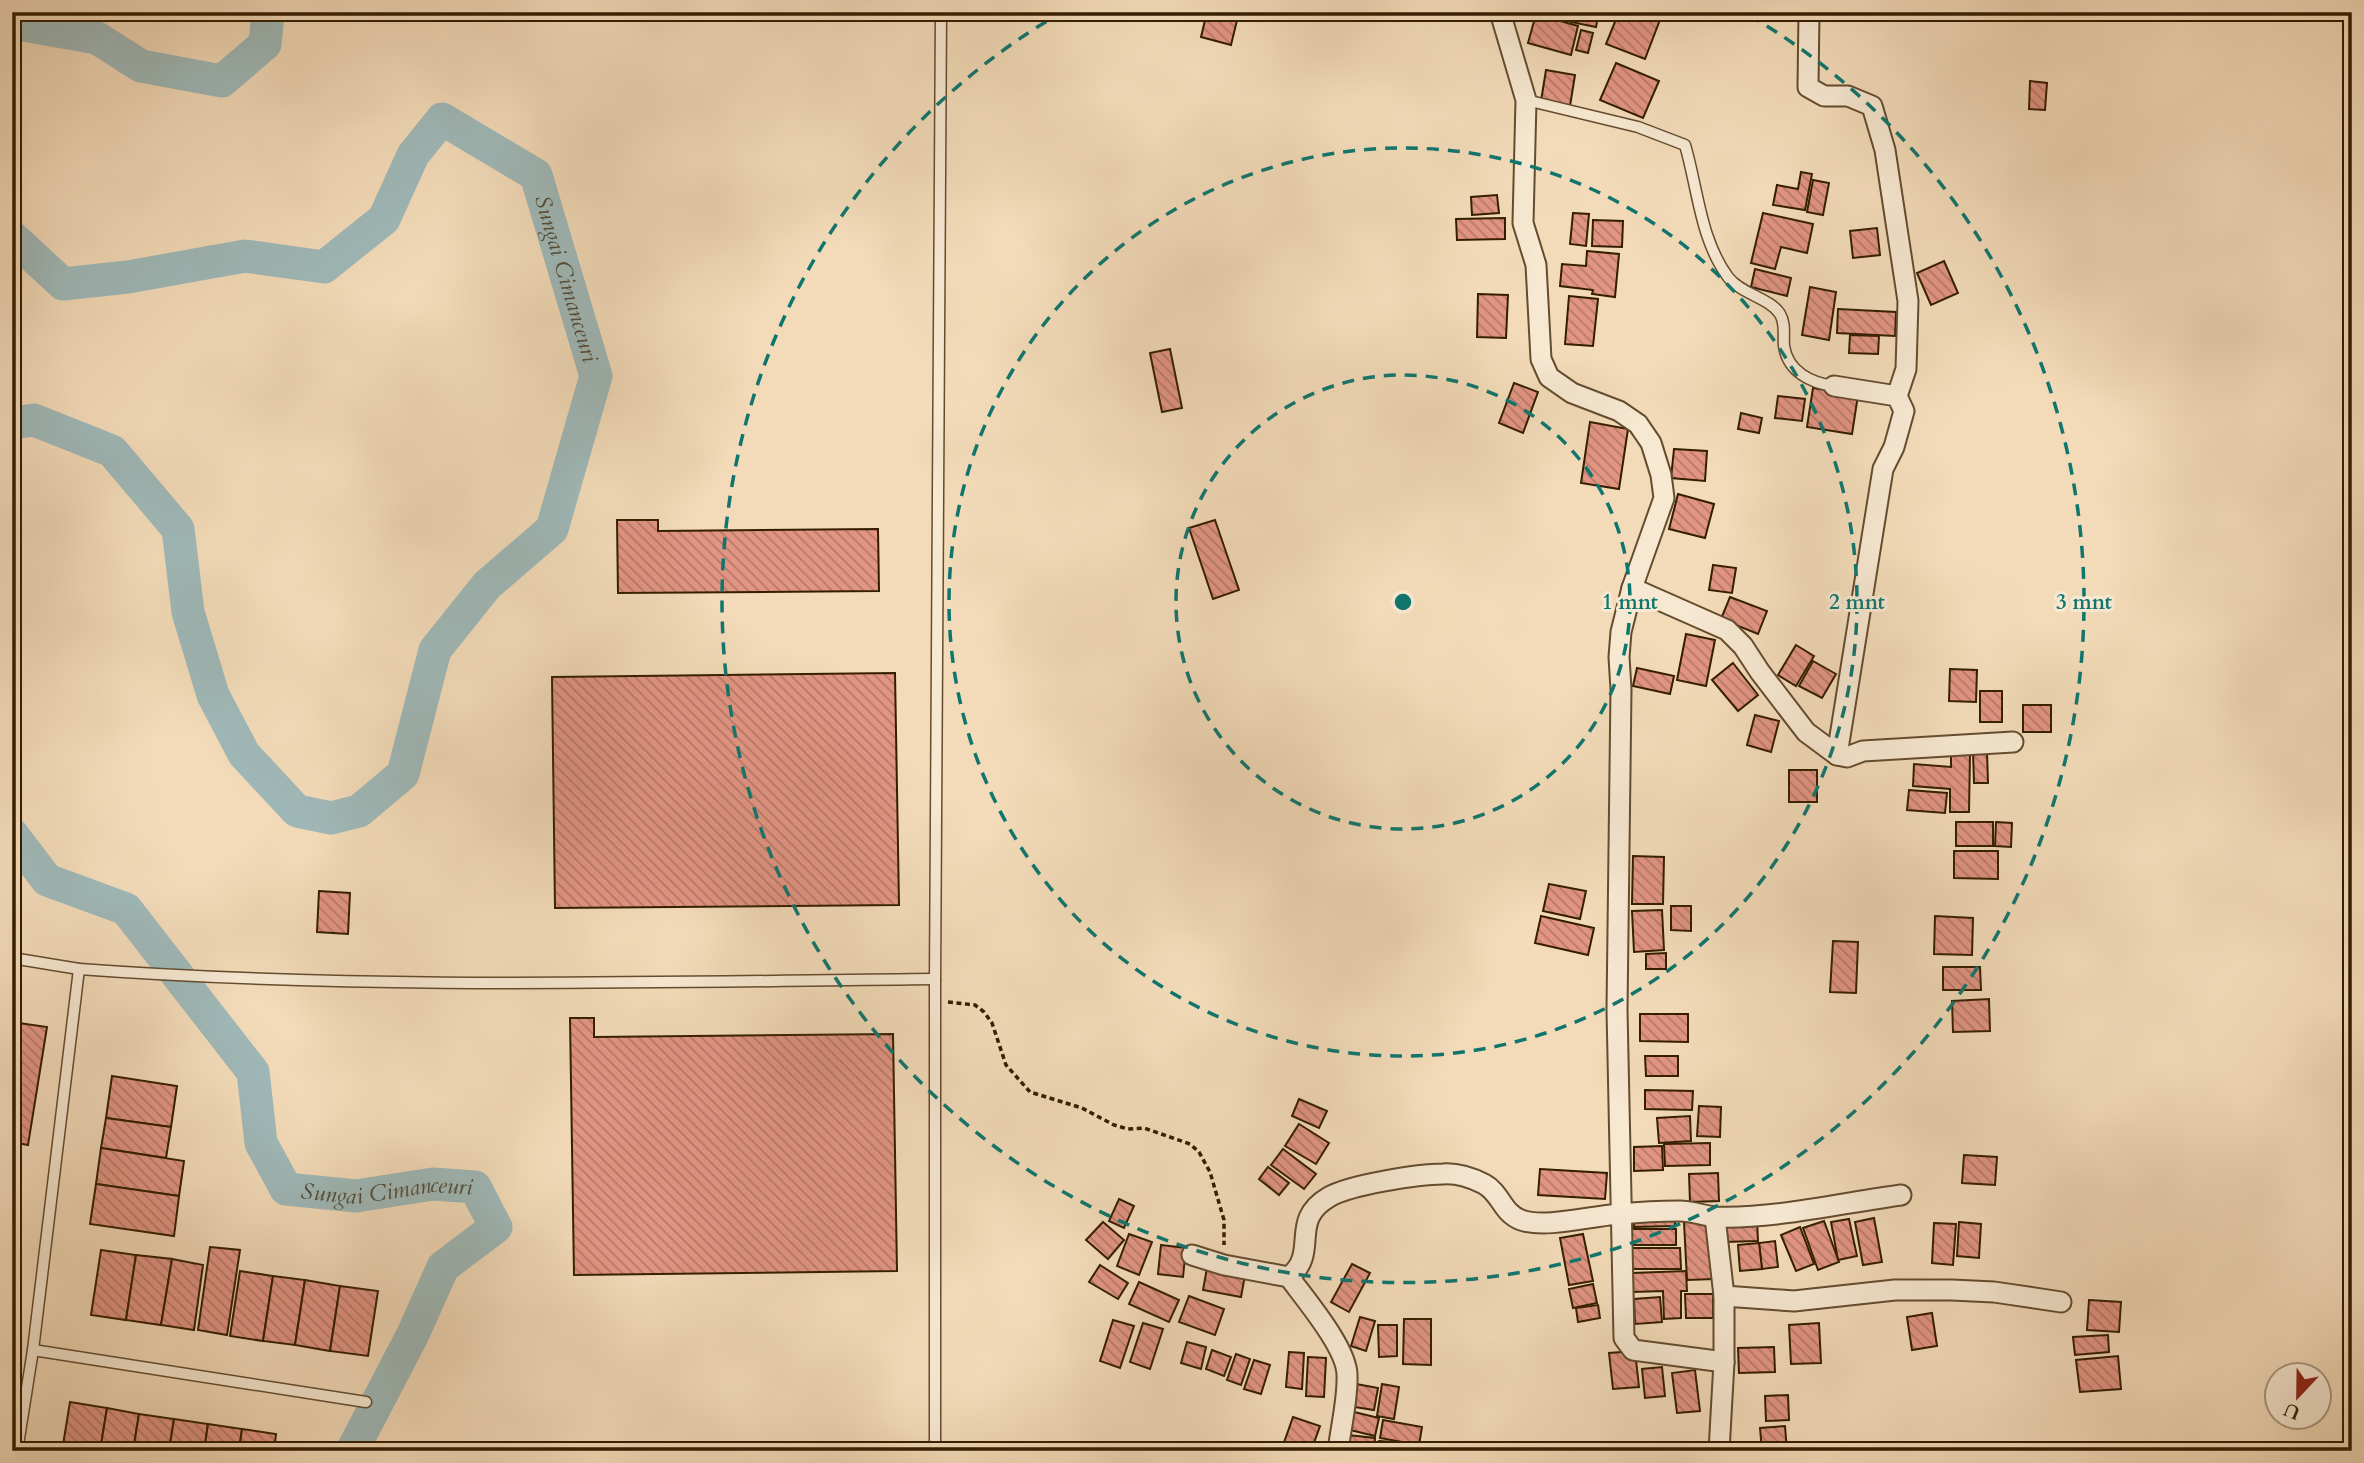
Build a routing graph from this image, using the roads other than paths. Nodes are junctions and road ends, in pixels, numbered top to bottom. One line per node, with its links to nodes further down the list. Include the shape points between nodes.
1 (941, 12): 12 (lane)
2 (1500, 12): 4 (street)
3 (1809, 12): 6 (street, via 1808,87 1824,96 1848,96 1872,106 1885,150 1909,301 1906,369)
4 (1526, 100): 5 (lane, via 1638,127 1685,145 1709,246 1728,277 1779,313 1788,363 1801,375); 7 (street, via 1523,223 1536,265 1541,359 1549,377 1572,393 1619,411 1638,424 1651,443 1661,475 1664,498)
5 (1834, 386): 6 (street)
6 (1897, 396): 9 (street, via 1904,411 1882,469)
7 (1632, 588): 9 (street, via 1727,630 1806,732); 14 (street, via 1619,657)
8 (2013, 742): 9 (street)
9 (1837, 755)
10 (12, 958): 11 (lane)
11 (79, 969): 12 (lane, via 496,984); 20 (lane)
12 (935, 979): 24 (lane)
13 (1901, 1195): 15 (street)
14 (1620, 1214): 15 (street, via 1682,1211); 17 (street, via 1541,1223 1521,1220 1505,1211 1486,1185 1444,1174 1371,1184 1331,1196 1311,1213 1303,1259); 21 (street, via 1624,1338 1633,1350)
15 (1715, 1217): 18 (street)
16 (1192, 1255): 17 (street)
17 (1289, 1277): 25 (street, via 1342,1353 1348,1373)
18 (1724, 1296): 19 (street, via 1794,1301 1895,1290 1952,1290); 21 (street)
19 (2061, 1302)
20 (33, 1350): 22 (lane); 23 (lane)
21 (1724, 1362): 26 (street)
22 (366, 1402)
23 (17, 1451)
24 (935, 1451)
25 (1338, 1451)
26 (1719, 1451)

